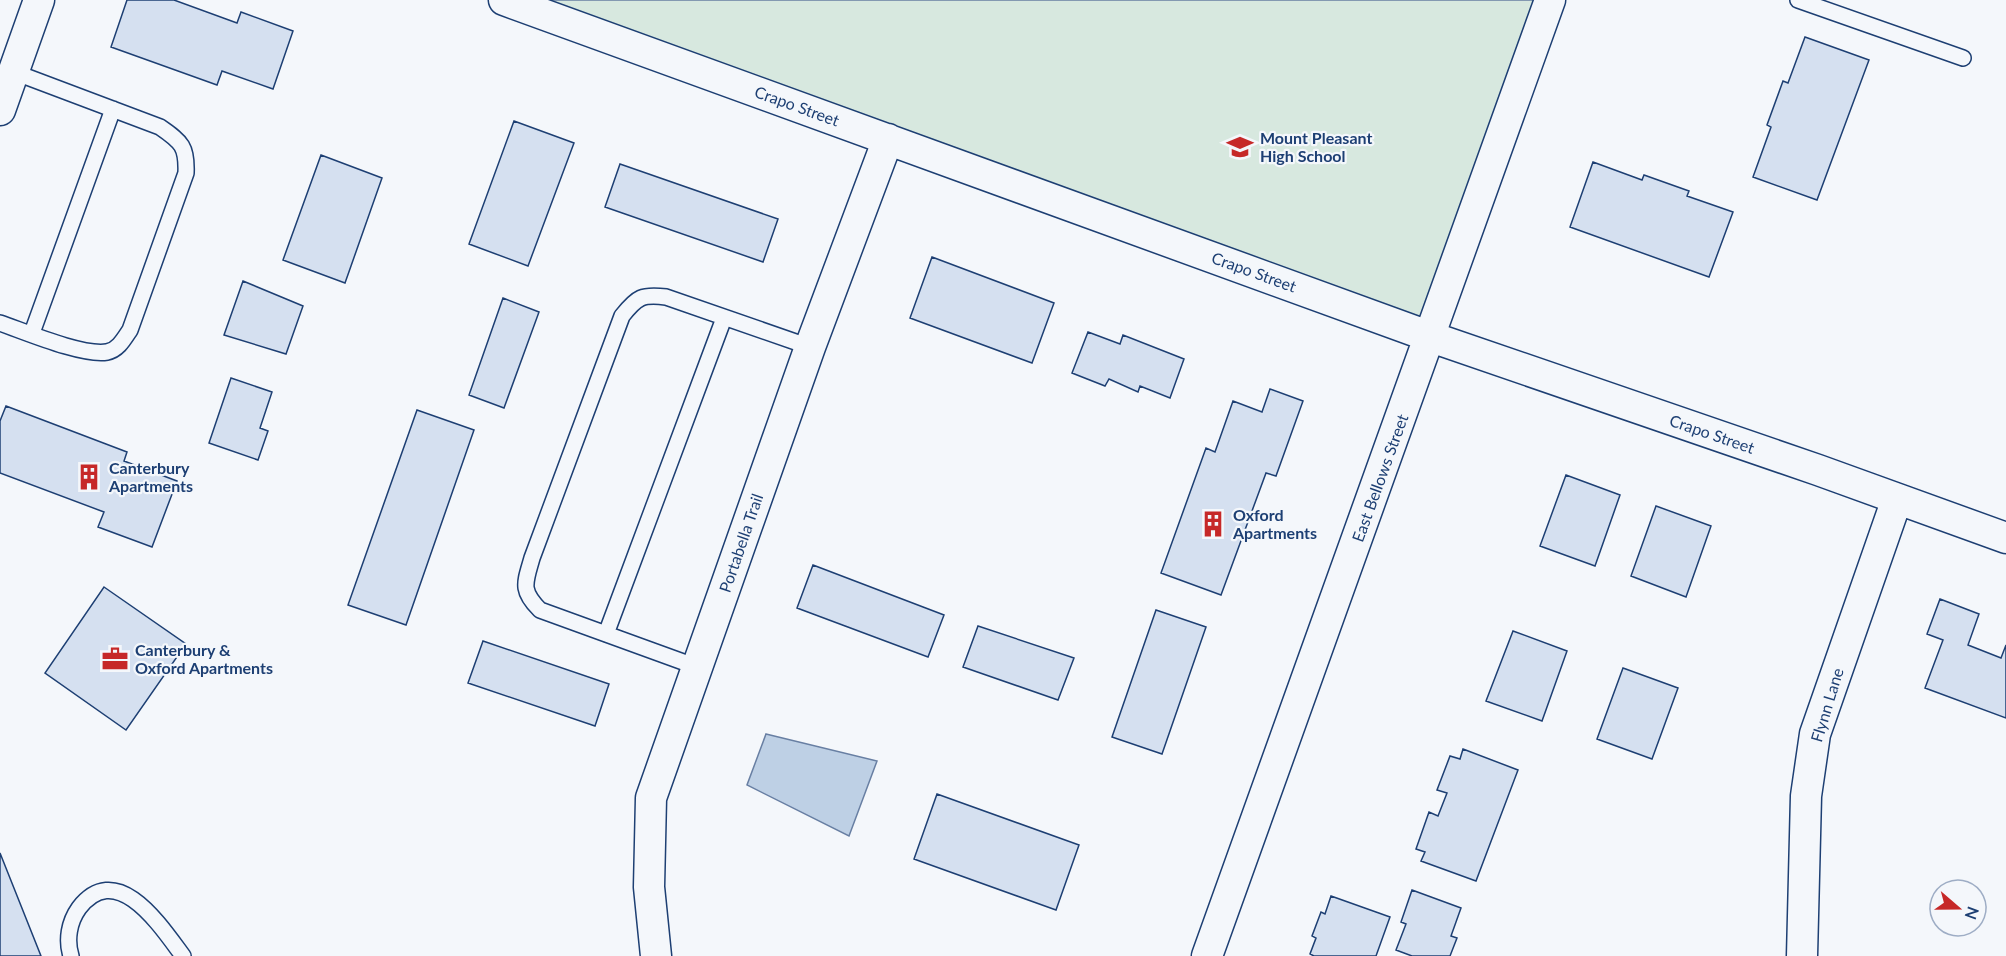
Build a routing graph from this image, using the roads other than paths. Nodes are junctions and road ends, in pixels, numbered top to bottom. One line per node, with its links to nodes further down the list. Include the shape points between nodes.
1 (39, 0): 6 (street)
2 (504, 0): 9 (street, Crapo Street)
3 (1550, 0): 13 (street, East Bellows Street)
4 (1797, 0): 5 (lane)
5 (1963, 58)
6 (14, 72): 7 (lane); 8 (street)
7 (113, 109): 12 (lane); 12 (lane, via 160,128 178,139 187,154 186,173 130,330 121,344 109,352 78,348)
8 (0, 110)
9 (888, 139): 13 (street, Crapo Street); 14 (street, Portabella Trail)
10 (724, 318): 14 (lane); 17 (lane); 17 (lane, via 666,297 647,295 633,301 622,316 525,581 527,597 540,610)
11 (0, 323): 12 (lane)
12 (32, 333)
13 (1431, 337): 15 (street, Crapo Street); 22 (street, East Bellows Street)
14 (810, 347): 18 (street, Portabella Trail)
15 (1897, 500): 16 (street, Crapo Street); 23 (street, Flynn Lane, via 1815,734 1806,796)
16 (2006, 538)
17 (606, 634): 18 (lane)
18 (697, 667): 21 (street, Portabella Trail, via 651,798 649,887)
19 (71, 956): 20 (lane, via 68,946 72,918 89,895 111,890 134,899)
20 (183, 956)
21 (656, 956)
22 (1207, 956)
23 (1802, 956)

